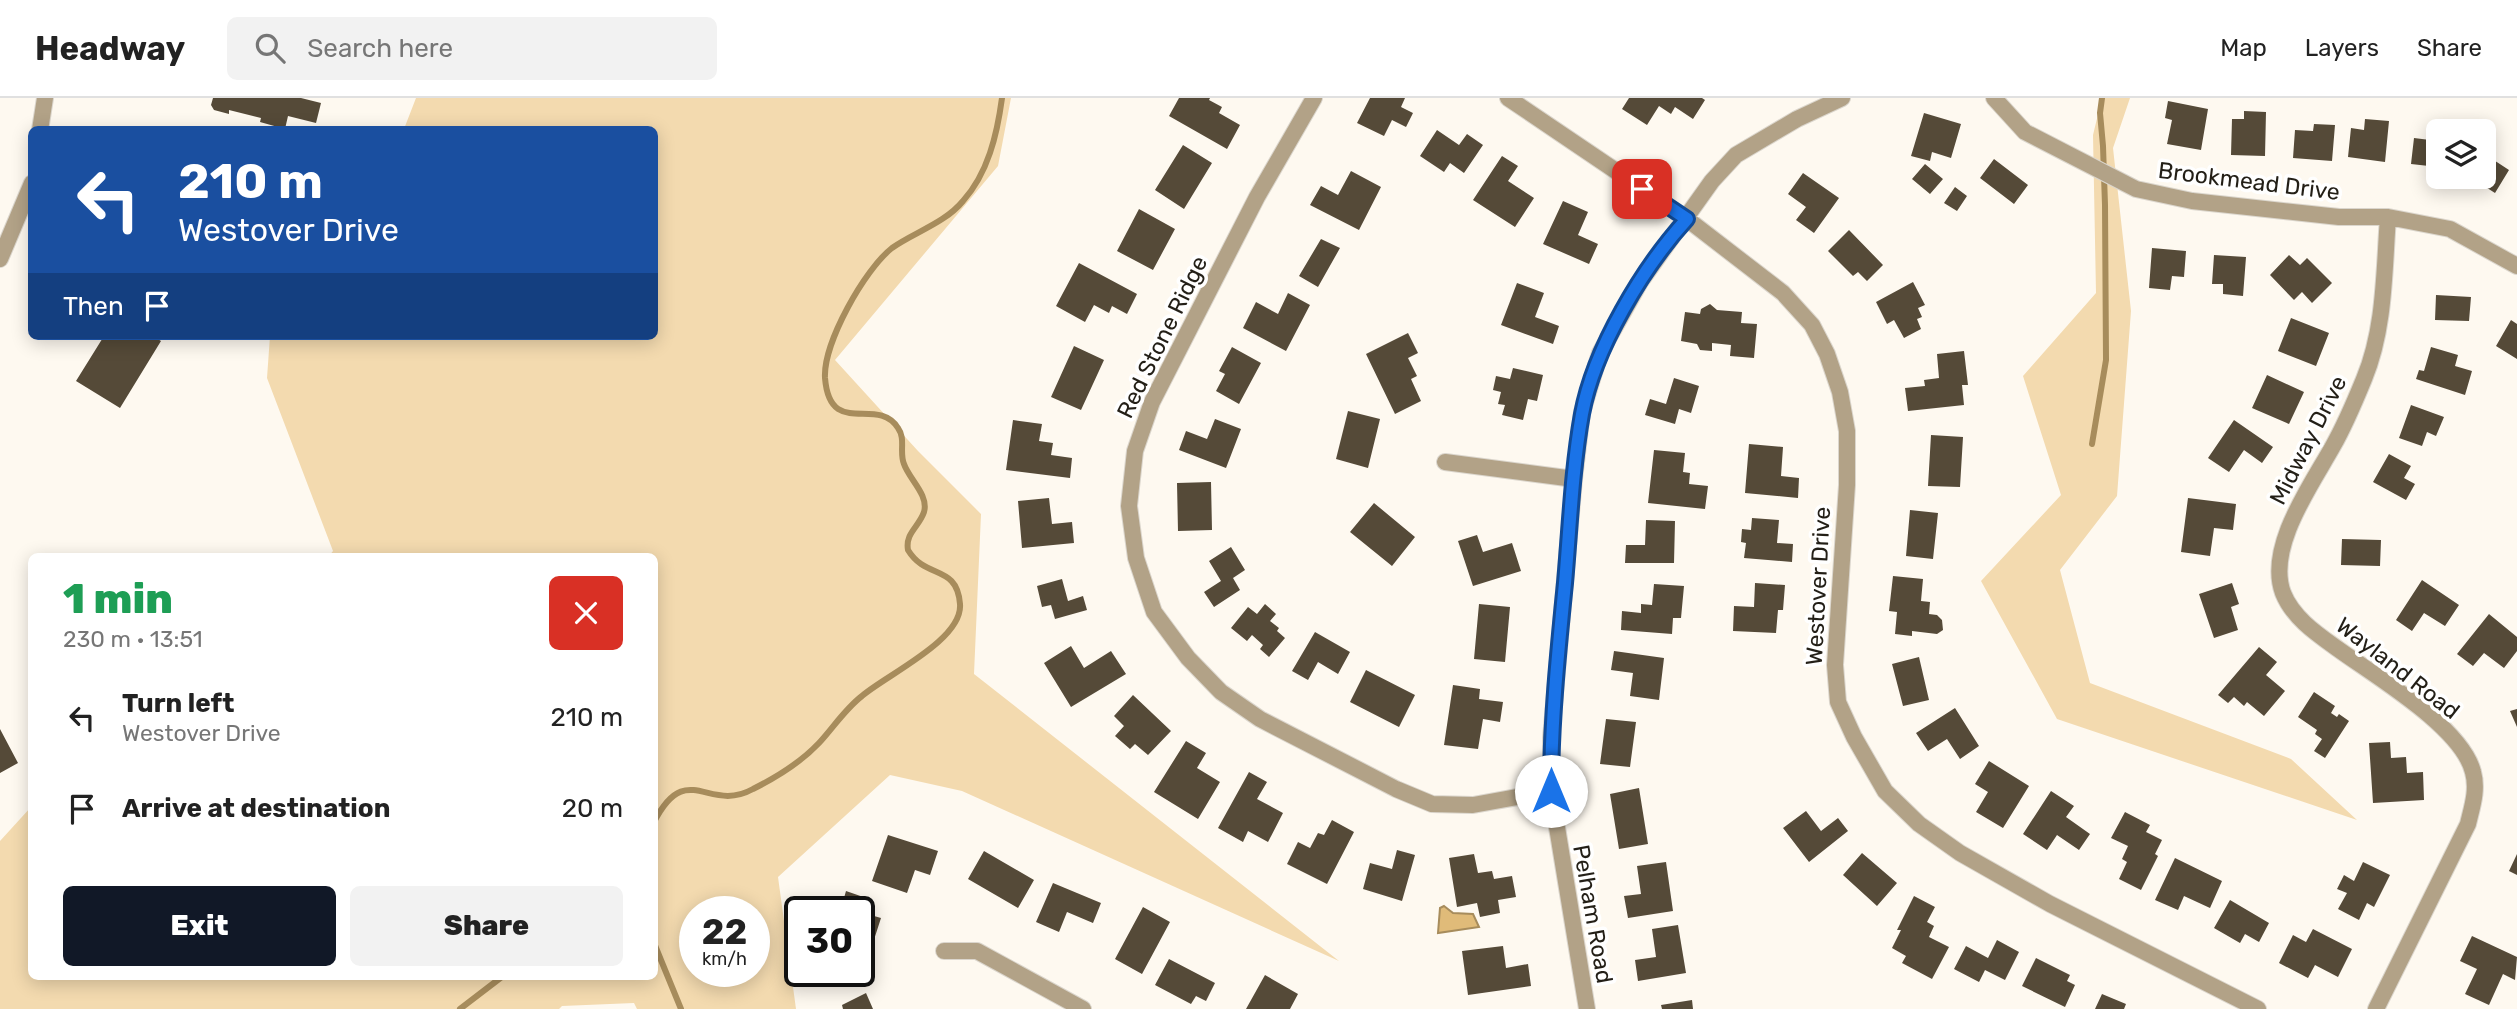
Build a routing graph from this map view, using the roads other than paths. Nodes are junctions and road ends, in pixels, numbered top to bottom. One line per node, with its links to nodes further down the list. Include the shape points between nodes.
1 (45, 98): 6 (street)
2 (1314, 98): 15 (street, Red Stone Ridge, via 1256,198 1152,402 1135,451 1129,506 1136,558 1150,601 1188,658 1221,692 1261,719 1396,789 1432,804 1473,805)
3 (1508, 98): 9 (street, Westover Drive)
4 (1842, 98): 9 (street, Pelham Road, via 1736,155)
5 (1994, 98): 8 (street, Brookmead Drive, via 2025,132 2136,188 2192,201 2339,217)
6 (41, 126)
7 (28, 192): 10 (street)
8 (2388, 217): 11 (street, Brookmead Drive, via 2450,229); 14 (street, Midway Drive, via 2379,330 2365,376 2335,444 2299,505)
9 (1687, 219): 13 (street, Pelham Road, via 1640,282 1600,354 1583,412); 19 (street, Westover Drive, via 1783,293 1812,325 1827,354 1847,432 1835,665 1838,702 1885,790 1919,824 1960,853)
10 (0, 259)
11 (2517, 266)
12 (1445, 462): 13 (street)
13 (1574, 478): 15 (street, Pelham Road, via 1551,738)
14 (2282, 557): 20 (street, Wayland Road, via 2279,576 2298,617 2437,721 2473,771 2475,793 2468,824)
15 (1551, 791): 18 (street, Pelham Road)
16 (944, 951): 17 (street, via 976,951)
17 (1083, 1009)
18 (1587, 1009)
19 (2258, 1009)
20 (2376, 1009)

